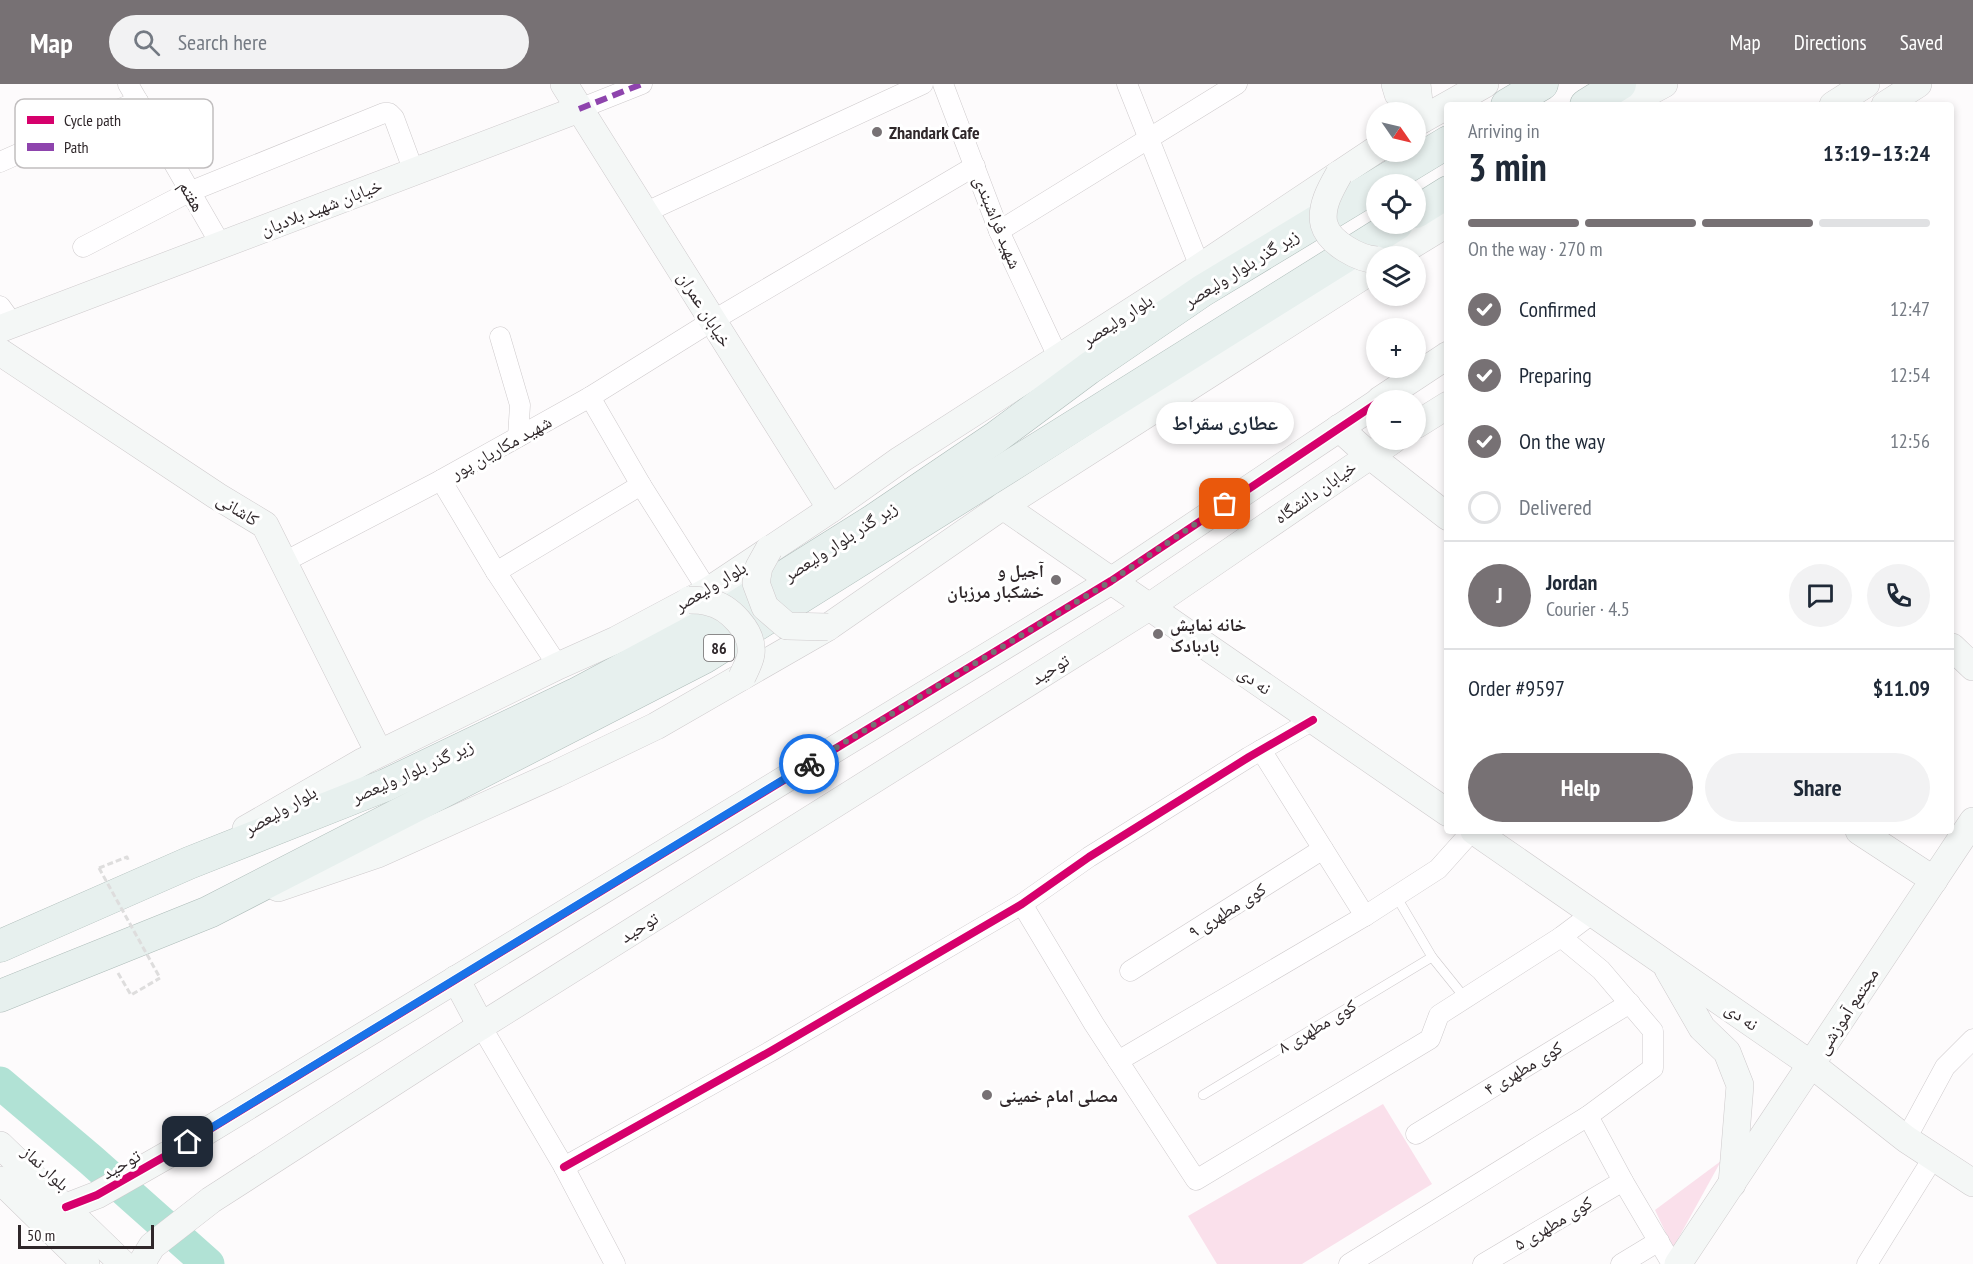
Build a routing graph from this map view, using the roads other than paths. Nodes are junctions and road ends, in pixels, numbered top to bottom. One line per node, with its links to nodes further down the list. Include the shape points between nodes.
1 (564, 84): 26 (street, خیابان عمران)
2 (642, 84): 26 (street, خیابان شهید بلادیان)
3 (923, 84): 40 (street)
4 (943, 84): 33 (street, شهید فراشبندی)
5 (1127, 84): 28 (street)
6 (1237, 84): 28 (street)
7 (1395, 84): 17 (street)
8 (1416, 84): 18 (street)
9 (1485, 84): 19 (street)
10 (1542, 84): 20 (main road)
11 (1620, 84): 21 (main road)
12 (1664, 84): 22 (street)
13 (1866, 84): 23 (street)
14 (1918, 84): 24 (street)
15 (133, 92): 16 (street)
16 (120, 99)
17 (1405, 102)
18 (1417, 102)
19 (1448, 102)
20 (1513, 102)
21 (1591, 102)
22 (1631, 102)
23 (1838, 102)
24 (1890, 102)
25 (1444, 104): 27 (street)
26 (579, 109): 35 (street, خیابان شهید بلادیان); 40 (street, خیابان عمران)
27 (1426, 113)
28 (1148, 141): 42 (street); 48 (street)
29 (1444, 143): 91 (main road, زیر گذر بلوار ولیعصر, via 1202,291 893,507 718,618 576,694 386,785)
30 (15, 154): 32 (street)
31 (1366, 156): 36 (street, بلوار ولیعصر)
32 (0, 162)
33 (975, 166): 42 (street, شهید فراشبندی); 51 (street, شهید مکاریان پور)
34 (176, 168): 37 (street, هفتم)
35 (414, 172): 37 (street, via 394,118 384,113); 44 (street, خیابان شهید بلادیان)
36 (1339, 174): 47 (street, bridge, via 1326,196 1324,223 1345,249); 48 (street, بلوار ولیعصر)
37 (189, 192): 44 (street, هفتم); 46 (street)
38 (1444, 194): 39 (main road)
39 (1426, 206)
40 (644, 213): 51 (street, خیابان عمران)
41 (1444, 225): 45 (street)
42 (999, 231): 54 (street, شهید فراشبندی)
43 (1381, 234): 95 (main road, 86, via 705,657)
44 (221, 245): 50 (street, خیابان شهید بلادیان)
45 (1410, 246)
46 (83, 247)
47 (1366, 259)
48 (1200, 267): 54 (street, بلوار ولیعصر)
49 (1366, 274): 68 (street)
50 (4, 320)
51 (712, 321): 58 (street, شهید مکاریان پور); 69 (street, خیابان عمران)
52 (500, 337): 63 (street, via 520,405)
53 (0, 352): 72 (street, کاشانی, via 265,525)
54 (1058, 357): 69 (street, بلوار ولیعصر)
55 (1444, 359): 57 (street)
56 (0, 368): 84 (street, کاشانی, via 258,540)
57 (1397, 390)
58 (590, 397): 63 (street, شهید مکاریان پور); 67 (street)
59 (1444, 408): 61 (street)
60 (1366, 410): 62 (street)
61 (1426, 419)
62 (1339, 428): 65 (street); 74 (street)
63 (519, 437): 66 (street, شهید مکاریان پور)
64 (1377, 450): 65 (street, خیابان دانشگاه)
65 (1369, 455): 70 (street); 76 (street, خیابان دانشگاه)
66 (441, 480): 72 (street, شهید مکاریان پور); 73 (street)
67 (641, 485): 73 (street); 75 (street)
68 (1003, 506): 74 (street, نه دی); 77 (street)
69 (831, 509): 71 (street, بلوار ولیعصر)
70 (1444, 514)
71 (769, 549): 75 (street, بلوار ولیعصر); 77 (street, bridge, via 756,583 765,607 787,626)
72 (284, 562): 84 (street, کاشانی)
73 (496, 572): 79 (street)
74 (1111, 581): 76 (street, نه دی); 103 (street, توحید)
75 (698, 596): 79 (street, بلوار ولیعصر); 81 (street, bridge, via 721,607 741,624 748,636 751,653)
76 (1149, 607): 82 (street, نه دی); 107 (street, توحید)
77 (828, 627): 81 (street)
78 (1954, 649): 80 (street)
79 (558, 666): 84 (street, بلوار ولیعصر)
80 (1973, 667)
81 (742, 677): 95 (street, via 656,726 378,854)
82 (1313, 720): 83 (street); 85 (street, نه دی)
83 (1261, 750): 90 (street); 94 (street, via 1089,857)
84 (371, 757): 91 (street, بلوار ولیعصر)
85 (1444, 810)
86 (1973, 821): 92 (street, مجتمع آموزشی)
87 (1470, 834): 93 (street, via 1438,869)
88 (1477, 834): 96 (street, نه دی)
89 (1864, 834): 92 (street)
90 (1323, 849): 97 (street); 102 (street, کوی مطهری ۹)
91 (189, 863): 99 (main road, بلوار ولیعصر)
92 (1934, 880): 110 (street, مجتمع آموزشی)
93 (1396, 896): 97 (street); 100 (lane)
94 (1022, 904): 109 (street); 117 (street)
95 (209, 912): 104 (main road, 86)
96 (1593, 914): 98 (street); 101 (street, نه دی)
97 (1365, 916): 109 (street)
98 (1561, 937): 105 (street); 106 (street, via 1601,970)
99 (0, 946)
100 (1432, 957): 105 (lane); 111 (lane, کوی مطهری ۸)
101 (1664, 963): 110 (street, نه دی); 121 (street, via 1702,1028 1727,1052 1740,1085)
102 (1130, 971)
103 (456, 979): 107 (street); 122 (street, توحید, via 169,1154 97,1195)
104 (0, 996)
105 (1465, 998): 109 (street, via 1439,1015 1430,1039 1196,1180)
106 (1630, 1003): 112 (street, via 1653,1031 1653,1068); 113 (street, کوی مطهری ۴)
107 (481, 1026): 117 (street); 124 (street, توحید, via 211,1200)
108 (1973, 1039): 114 (street, via 1944,1067)
109 (1118, 1060)
110 (1812, 1065): 114 (street, مجتمع آموزشی); 121 (street)
111 (1203, 1095)
112 (1588, 1116): 119 (street); 125 (street)
113 (1416, 1134)
114 (1906, 1140): 116 (street, مجتمع آموزشی)
115 (0, 1145): 122 (street, بلوار نماز)
116 (1933, 1158): 120 (street, مجتمع آموزشی); 133 (street)
117 (564, 1167): 128 (street)
118 (0, 1180): 126 (street)
119 (1623, 1181): 123 (street); 129 (street, کوی مطهری ۵)
120 (1973, 1184)
121 (1732, 1185): 132 (street)
122 (66, 1207): 127 (street, بلوار نماز)
123 (1659, 1242): 130 (street); 131 (street)
124 (147, 1255)
125 (1351, 1263)
126 (86, 1264)
127 (123, 1264)
128 (615, 1264)
129 (1483, 1264)
130 (1621, 1264)
131 (1672, 1264)
132 (1678, 1264)
133 (1867, 1264)

